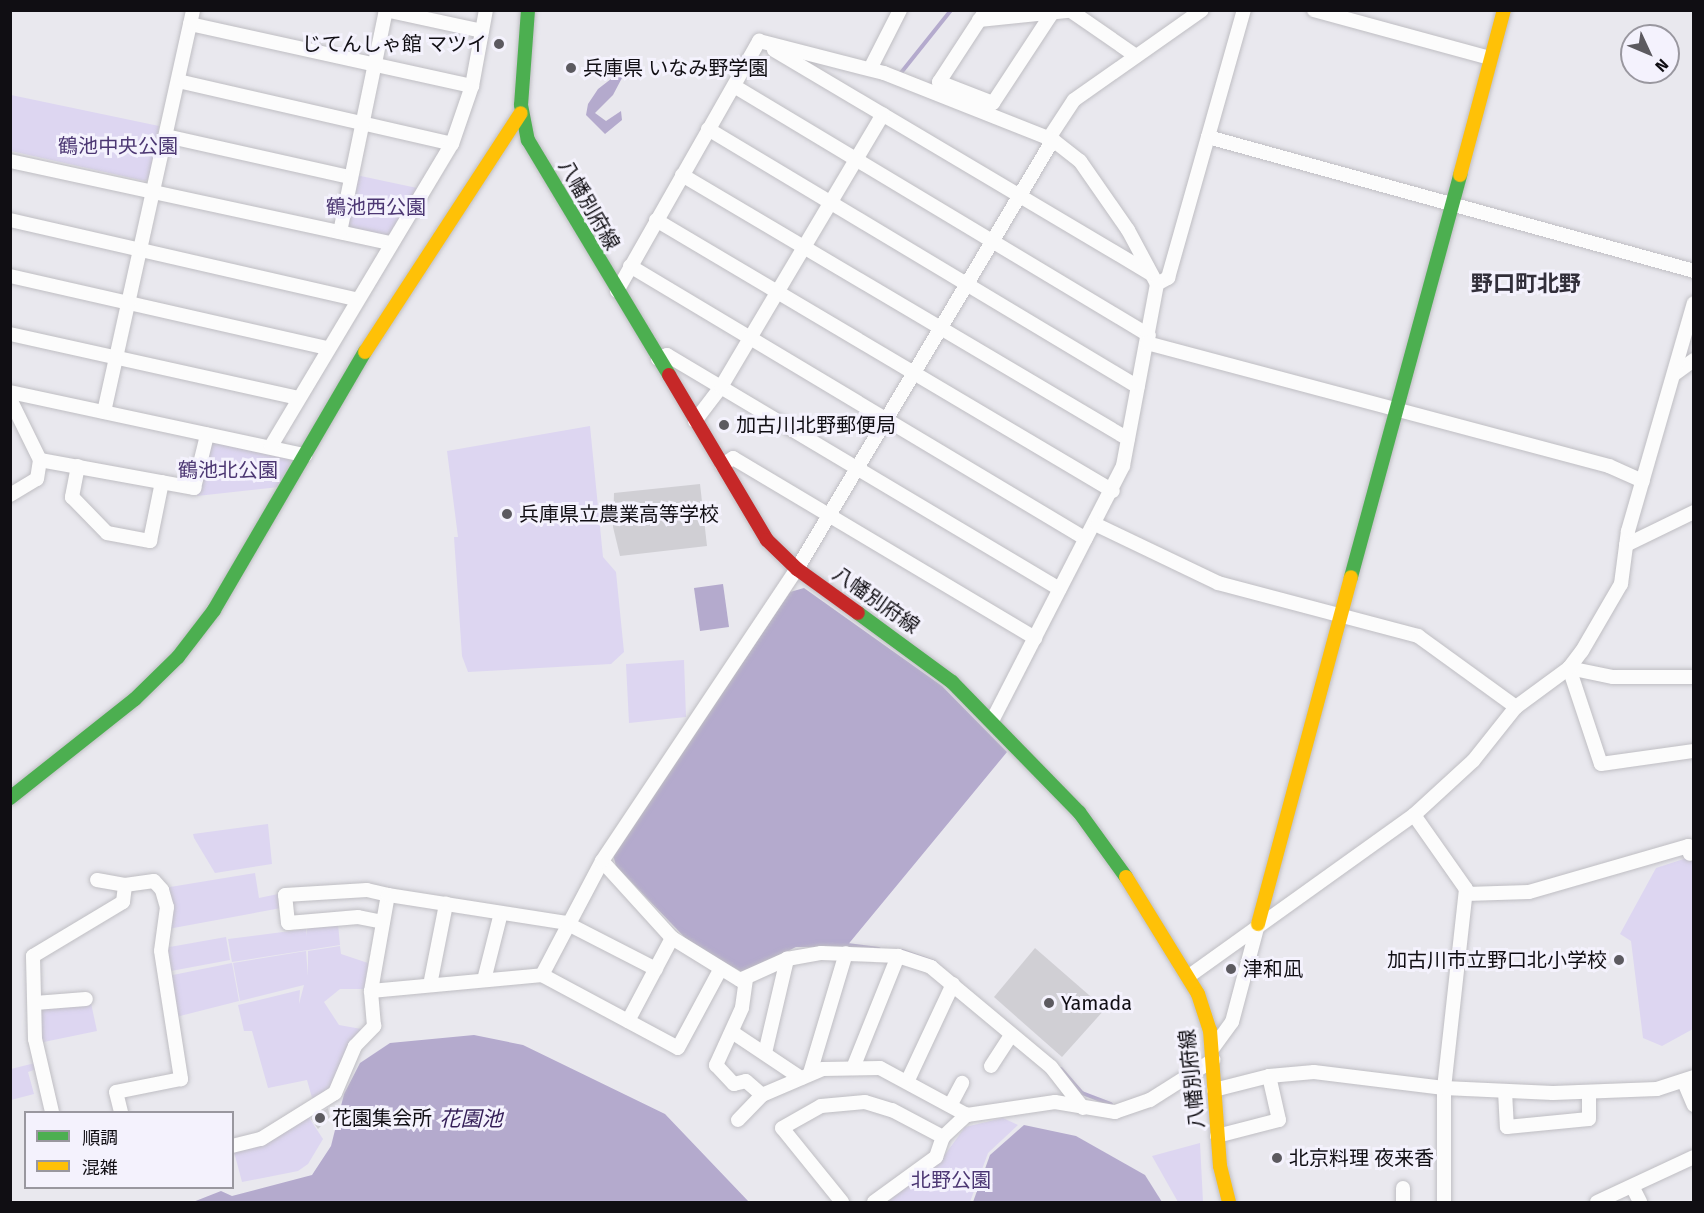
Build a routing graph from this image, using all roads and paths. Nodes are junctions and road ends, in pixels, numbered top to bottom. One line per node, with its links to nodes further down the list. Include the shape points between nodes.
1 (486, 10): 14 (street)
2 (528, 10): 23 (street, 八幡別府線)
3 (900, 10): 19 (street)
4 (1078, 10): 10 (street)
5 (1202, 10): 16 (street)
6 (1244, 10): 28 (street)
7 (1314, 10): 17 (street)
8 (1504, 10): 17 (street)
9 (386, 11): 14 (street); 18 (street)
10 (1071, 11): 11 (street); 16 (street)
11 (1053, 12): 12 (street); 12 (street, via 993,103 939,82)
12 (983, 15)
13 (192, 17): 18 (street); 20 (street)
14 (482, 31): 21 (street)
15 (759, 41): 19 (street); 22 (street); 24 (street)
16 (1136, 56): 29 (street, via 1074,100)
17 (1490, 58): 38 (street)
18 (374, 66): 21 (street); 25 (street)
19 (870, 69): 29 (street)
20 (178, 81): 25 (street); 27 (street)
21 (472, 86): 30 (street)
22 (734, 86): 26 (street); 31 (street)
23 (521, 113): 51 (street, 八幡別府線, via 528,140); 78 (street, via 381,325)
24 (883, 114): 31 (street); 36 (street)
25 (362, 122): 30 (street); 34 (street)
26 (708, 129): 33 (street); 37 (street)
27 (166, 136): 34 (street); 35 (street)
28 (1208, 137): 38 (street); 49 (street, via 1168,278)
29 (1051, 139): 36 (street); 49 (street, via 1080,160 1128,230)
30 (452, 144): 43 (street)
31 (857, 159): 37 (street); 42 (street)
32 (10, 160): 35 (street)
33 (682, 175): 40 (street); 44 (street)
34 (350, 177): 41 (street)
35 (153, 192): 41 (street); 45 (street)
36 (1020, 195): 42 (street); 49 (street)
37 (831, 203): 44 (street); 50 (street)
38 (1452, 204): 47 (street); 71 (street)
39 (10, 220): 45 (street)
40 (656, 220): 46 (street); 52 (street)
41 (340, 232): 43 (street)
42 (992, 240): 50 (street); 59 (street)
43 (390, 243): 53 (street)
44 (803, 247): 52 (street); 56 (street)
45 (141, 250): 53 (street); 54 (street)
46 (630, 266): 51 (street); 58 (street)
47 (1694, 271)
48 (10, 276): 54 (street)
49 (1154, 279): 59 (street)
50 (966, 284): 56 (street); 67 (street)
51 (617, 291): 62 (street, 八幡別府線)
52 (777, 292): 58 (street); 64 (street)
53 (356, 299): 60 (street)
54 (129, 303): 60 (street); 61 (street)
55 (1694, 303): 65 (street)
56 (940, 327): 64 (street); 76 (street)
57 (10, 334): 61 (street)
58 (749, 338): 66 (street); 73 (street)
59 (1148, 339): 67 (street); 71 (street)
60 (327, 348): 69 (street)
61 (117, 357): 69 (street); 72 (street)
62 (658, 359): 66 (street, via 667,355); 74 (street, 八幡別府線)
63 (1694, 360): 65 (street)
64 (913, 373): 73 (street); 85 (street)
65 (1676, 373): 84 (street)
66 (721, 387): 74 (street); 82 (street)
67 (1138, 387): 76 (street)
68 (10, 392): 72 (street)
69 (299, 398): 77 (street)
70 (10, 399): 79 (street)
71 (1395, 411): 84 (street, via 1609,466); 94 (street)
72 (104, 412): 75 (street)
73 (885, 420): 82 (street); 90 (street)
74 (695, 421): 80 (street, 八幡別府線)
75 (207, 435): 77 (street); 83 (street, via 194,488)
76 (1128, 439): 85 (street)
77 (271, 446): 78 (street)
78 (305, 455): 101 (street, via 214,610 178,657 135,699)
79 (40, 460): 81 (street); 86 (street, via 37,479)
80 (722, 465): 88 (street, via 733,458); 92 (street, 八幡別府線, via 767,540)
81 (78, 466): 83 (street); 83 (street, via 72,497 107,533 150,541)
82 (857, 467): 88 (street); 93 (street)
83 (162, 482)
84 (1643, 482): 91 (street)
85 (1113, 491): 89 (street)
86 (10, 495)
87 (1694, 512): 91 (street)
88 (829, 515): 92 (street); 95 (street)
89 (1096, 525): 90 (street); 94 (street, via 1218,583)
90 (1086, 539): 93 (street)
91 (1626, 545): 96 (street, via 1621,584 1605,619)
92 (797, 569): 99 (street, 八幡別府線, via 927,659); 104 (street)
93 (1060, 589): 95 (street)
94 (1339, 618): 98 (street, via 1418,636); 113 (street)
95 (1035, 638): 99 (street)
96 (1569, 668): 97 (street, via 1612,677); 98 (street); 100 (street, via 1601,764)
97 (1694, 677)
98 (1516, 707): 102 (street, via 1473,760)
99 (992, 721): 121 (street, 八幡別府線, via 1110,850)
100 (1694, 751)
101 (10, 798)
102 (1414, 815): 107 (street, via 1462,880); 113 (street)
103 (1690, 854): 107 (street, via 1688,846 1529,892)
104 (602, 861): 112 (street); 114 (street)
105 (97, 880): 106 (street)
106 (125, 885): 128 (street, via 123,902 33,956); 150 (street, via 153,881 162,890 167,907 161,951 181,1079 116,1092)
107 (1466, 894): 141 (street)
108 (388, 895): 109 (street); 111 (street); 111 (street, via 368,890 285,895 288,923 358,917)
109 (446, 904): 110 (street); 125 (street)
110 (501, 913): 112 (street); 123 (street)
111 (383, 922): 126 (street)
112 (566, 923): 118 (street); 120 (street)
113 (1258, 924): 121 (street); 133 (street, via 1232,1022)
114 (672, 938): 118 (street); 119 (street)
115 (846, 953): 116 (street); 117 (street); 136 (street)
116 (898, 956): 124 (street, via 931,967); 135 (street)
117 (787, 959): 122 (street); 132 (street)
118 (656, 969): 129 (street)
119 (720, 970): 122 (street); 129 (street, via 678,1047)
120 (542, 975): 123 (street); 129 (street)
121 (1189, 976): 133 (street, 八幡別府線)
122 (746, 979): 130 (street, via 742,1008)
123 (484, 980): 125 (street)
124 (953, 984): 131 (street); 139 (street)
125 (430, 985): 126 (street)
126 (371, 990): 155 (street, via 374,1026 355,1046 335,1093 261,1139)
127 (86, 999): 128 (street)
128 (35, 1003): 149 (street, via 35,1039)
129 (628, 1021)
130 (732, 1032): 132 (street); 145 (street, via 716,1065 734,1083 746,1081)
131 (1011, 1035): 134 (street); 148 (street, via 1051,1067)
132 (765, 1053): 136 (street)
133 (1213, 1054): 142 (street, 八幡別府線); 148 (street, via 1150,1100 1115,1112)
134 (992, 1066)
135 (853, 1068): 136 (street); 139 (street, via 880,1068)
136 (806, 1076): 145 (street)
137 (1269, 1076): 141 (street, via 1314,1072); 142 (street); 153 (street, via 1279,1120)
138 (1689, 1079): 144 (street, via 1657,1089); 147 (street)
139 (908, 1080): 146 (street)
140 (962, 1083): 146 (street)
141 (1444, 1088): 143 (street); 163 (street)
142 (1214, 1090): 153 (street, 八幡別府線)
143 (1505, 1091): 144 (street); 144 (street, via 1507,1127 1589,1119)
144 (1589, 1092)
145 (762, 1095): 152 (street)
146 (951, 1104): 151 (street)
147 (1694, 1105)
148 (1083, 1108): 151 (street, via 1055,1102)
149 (52, 1111)
150 (121, 1111)
151 (967, 1115): 154 (street)
152 (738, 1120)
153 (1217, 1136): 161 (street, 八幡別府線)
154 (943, 1137): 159 (street, via 892,1110 865,1102 821,1106 782,1128); 160 (street, via 936,1157)
155 (234, 1146)
156 (1694, 1157): 158 (street)
157 (1403, 1188): 162 (street)
158 (1632, 1188): 164 (street); 165 (street)
159 (842, 1203)
160 (874, 1203)
161 (1229, 1203)
162 (1403, 1203)
163 (1444, 1203)
164 (1597, 1203)
165 (1640, 1203)

